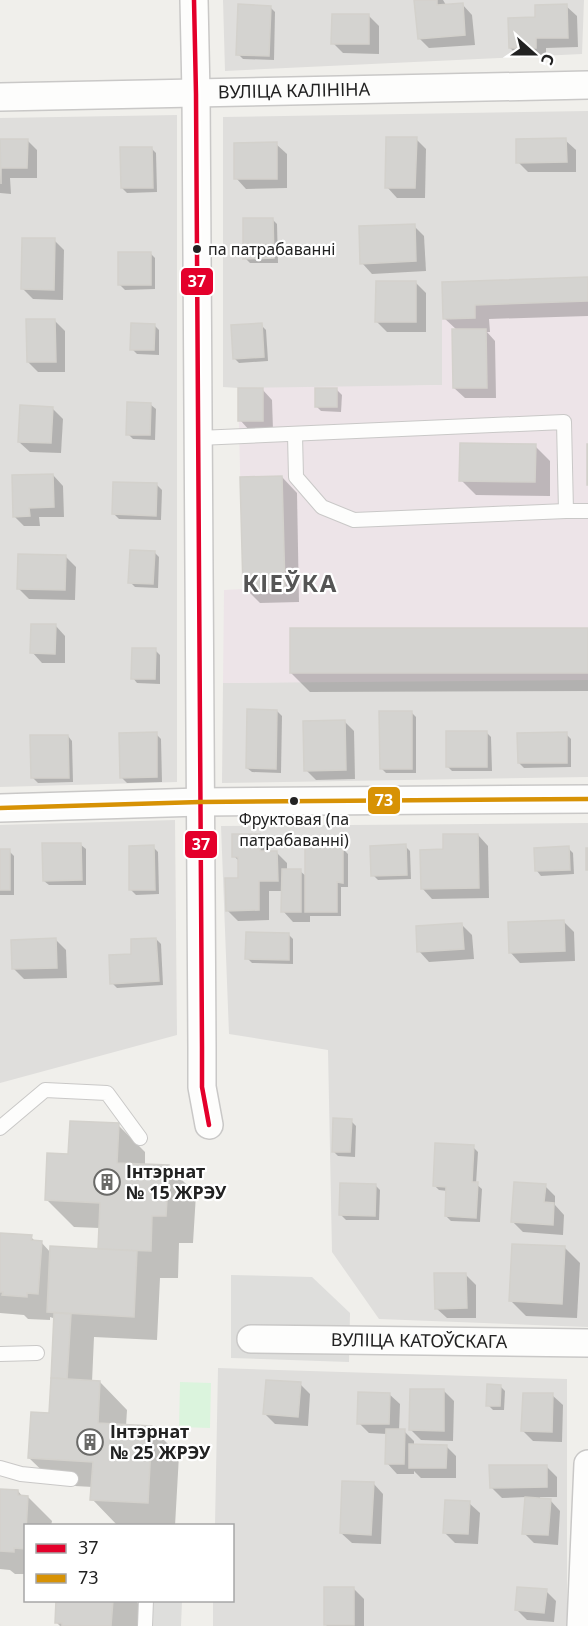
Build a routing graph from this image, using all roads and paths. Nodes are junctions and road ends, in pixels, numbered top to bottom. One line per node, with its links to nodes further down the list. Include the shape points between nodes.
1 (194, 0): 3 (street)
2 (588, 85): 3 (street, ВУЛІЦА КАЛІНІНА)
3 (196, 94): 4 (street, ВУЛІЦА КАЛІНІНА); 6 (street)
4 (0, 97)
5 (295, 435): 6 (lane); 7 (lane, via 296,477 322,507 354,520); 7 (lane, via 564,422)
6 (198, 438): 10 (street)
7 (566, 511): 8 (lane)
8 (588, 511)
9 (588, 799): 10 (street)
10 (200, 802): 11 (street); 12 (street, via 202,1087)
11 (0, 808)
12 (209, 1125)
13 (0, 1128): 14 (lane, via 45,1090 107,1093)
14 (140, 1138)
15 (251, 1340): 16 (street, ВУЛІЦА КАТОЎСКАГА)
16 (588, 1343)
17 (37, 1353): 18 (lane)
18 (0, 1354)
19 (588, 1464): 24 (street)
20 (0, 1468): 21 (lane)
21 (71, 1479)
22 (146, 1602): 23 (lane)
23 (145, 1626)
24 (581, 1626)

